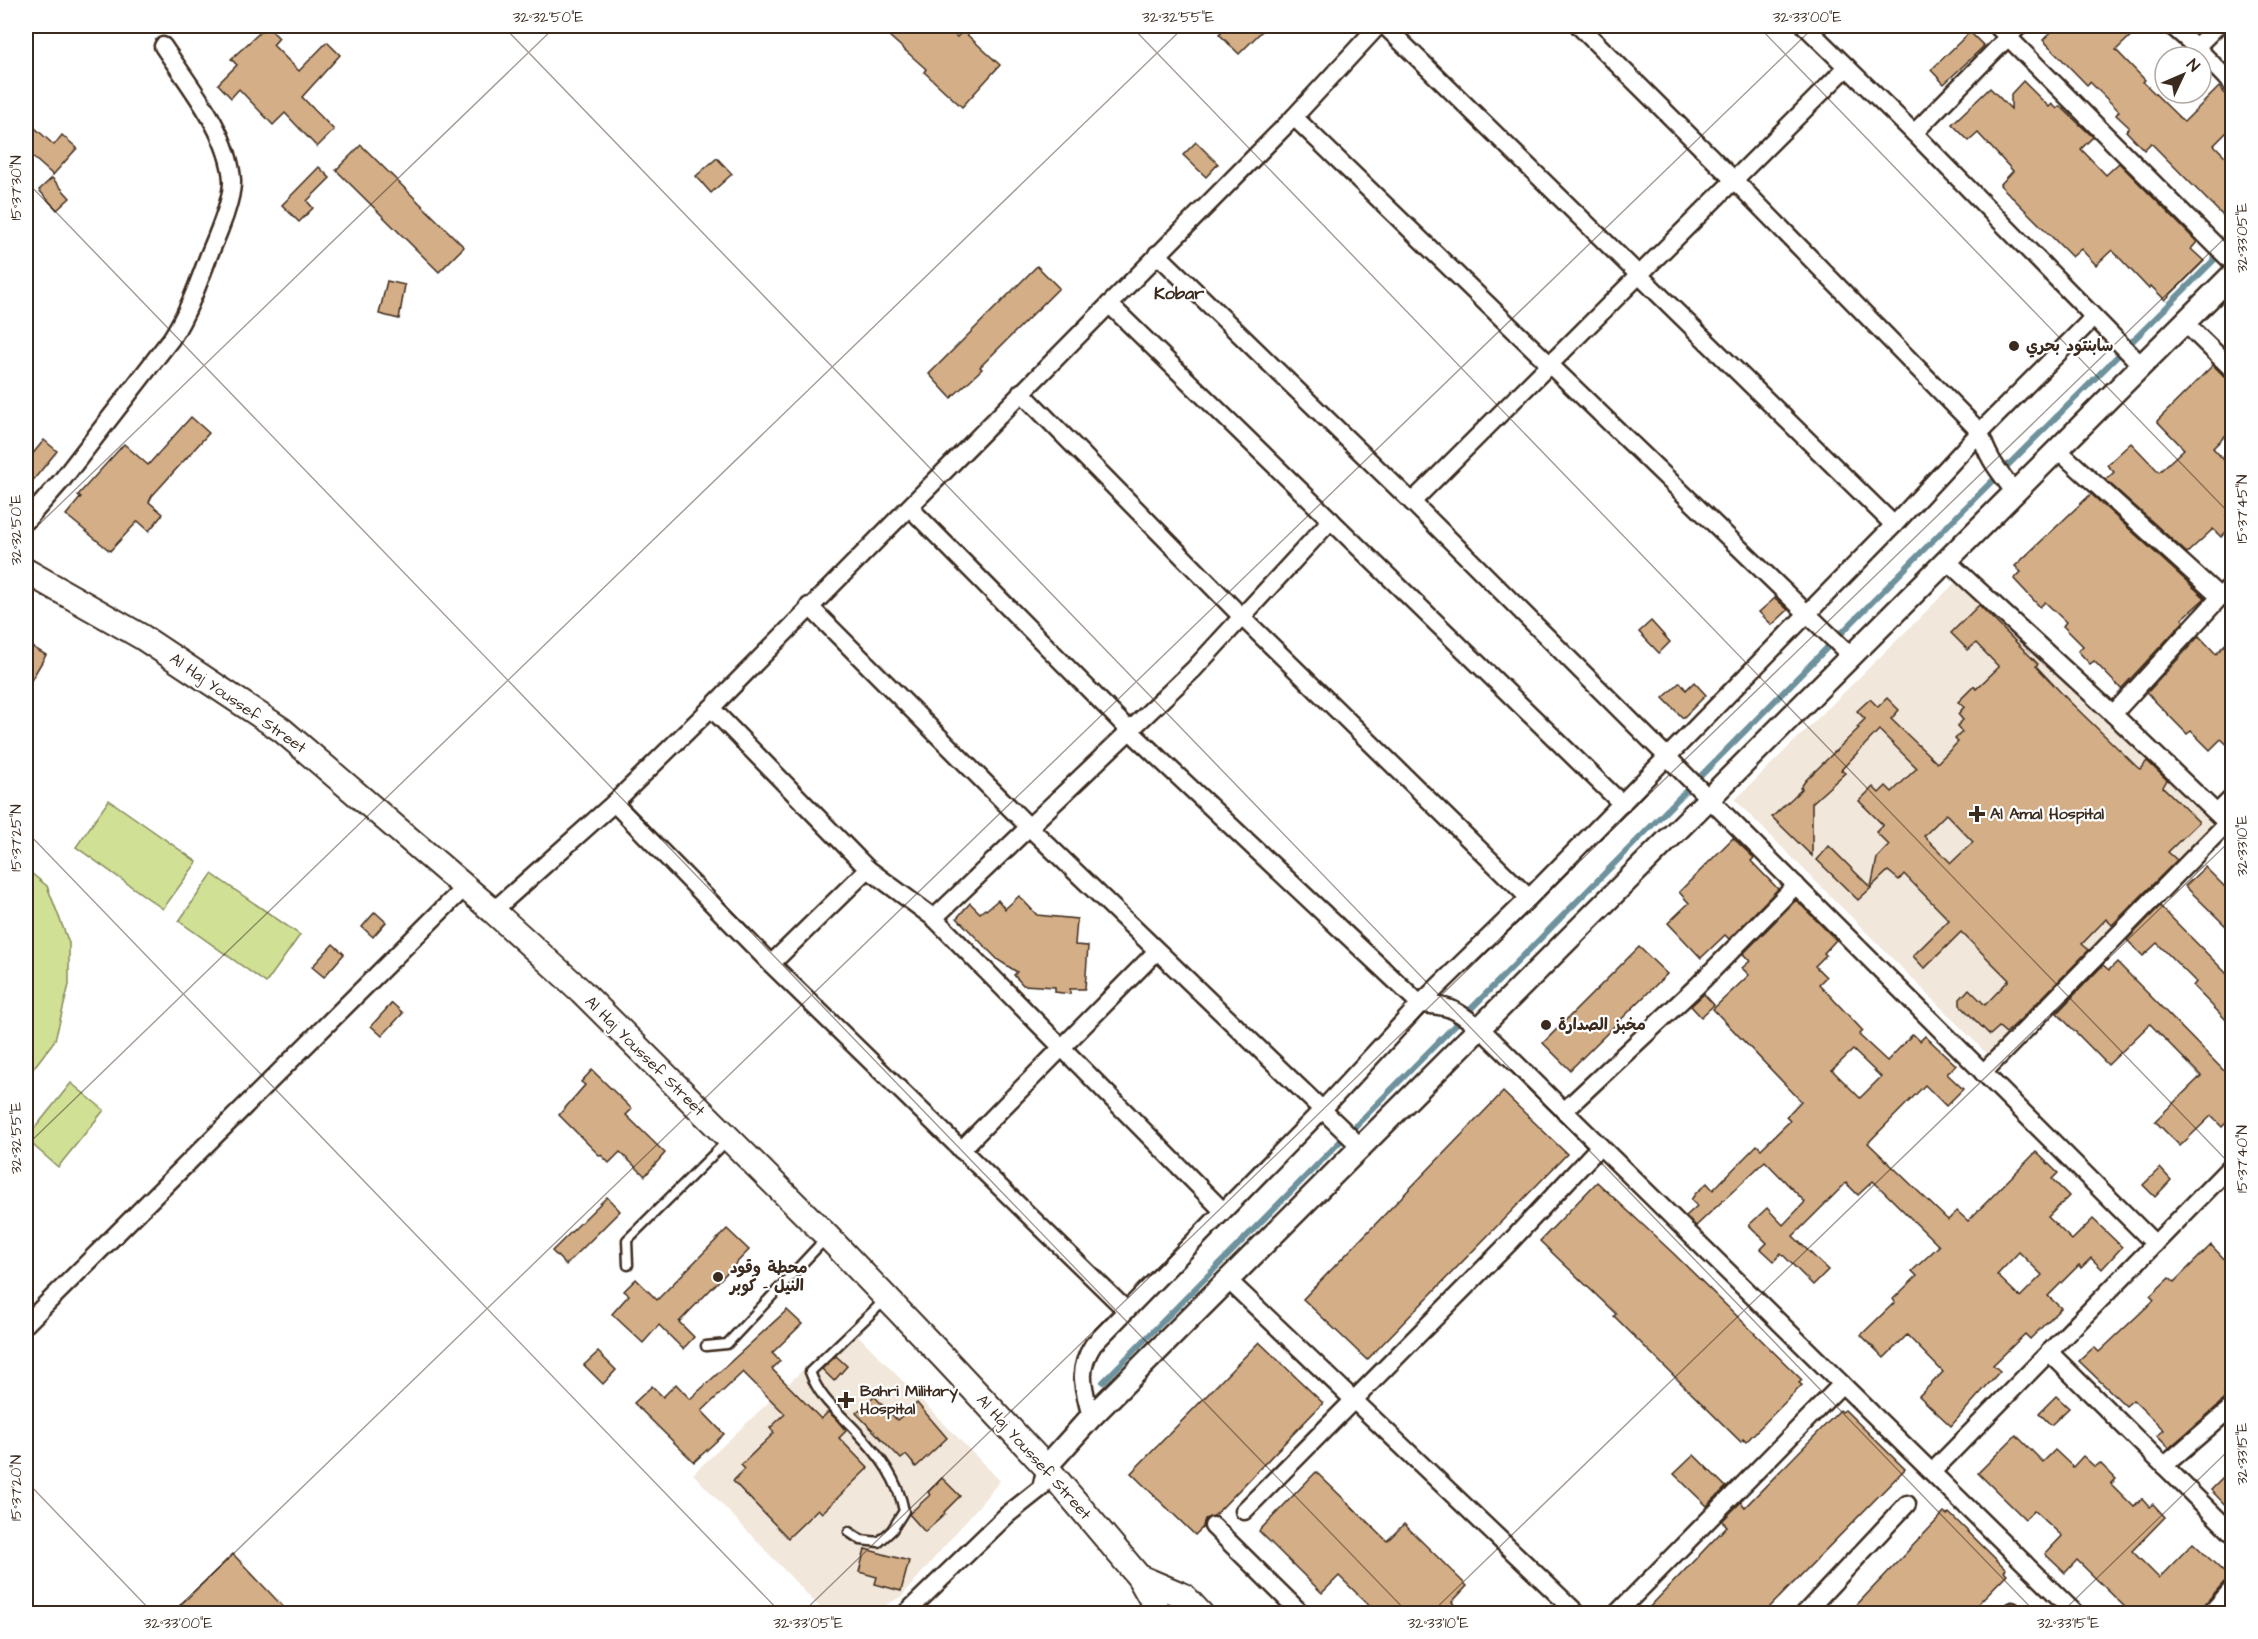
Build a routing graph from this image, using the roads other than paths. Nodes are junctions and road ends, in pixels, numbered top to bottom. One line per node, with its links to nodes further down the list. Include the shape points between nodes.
1 (1378, 26): 14 (street)
2 (1385, 26): 19 (street)
3 (1579, 26): 16 (street)
4 (1804, 26): 12 (street)
5 (2172, 26): 8 (street)
6 (2217, 26): 9 (street)
7 (2008, 29): 15 (street); 18 (street)
8 (2194, 45)
9 (2198, 45)
10 (163, 46): 33 (street, via 213,122 228,157 232,182 224,218 185,318 62,480)
11 (2213, 64): 13 (street)
12 (1847, 67): 15 (street); 16 (street)
13 (2232, 84)
14 (1294, 117): 17 (street); 24 (street)
15 (1914, 133): 21 (street)
16 (1734, 180): 19 (street); 27 (street)
17 (1158, 254): 20 (street); 30 (street)
18 (2231, 265): 22 (street)
19 (1639, 275): 24 (street); 34 (street)
20 (1109, 304): 26 (street); 32 (street)
21 (2093, 318): 23 (street); 27 (street)
22 (2185, 323): 23 (street); 25 (street)
23 (2137, 361): 28 (street)
24 (1551, 363): 30 (street); 40 (street)
25 (2232, 369)
26 (1021, 392): 31 (street); 41 (street)
27 (1980, 432): 29 (street, via 1994,467); 34 (street)
28 (2058, 450): 29 (street); 38 (street)
29 (2010, 487): 35 (street)
30 (1413, 502): 46 (street)
31 (910, 508): 39 (street); 45 (street)
32 (1331, 520): 41 (street); 50 (street)
33 (26, 521)
34 (1894, 525): 40 (street)
35 (1947, 561): 42 (street); 44 (street)
36 (26, 571): 55 (main road, Al Haj Youssef Street, via 142,637 282,730)
37 (2232, 584): 38 (street)
38 (2220, 597): 44 (street)
39 (809, 606): 43 (street); 52 (street)
40 (1808, 613): 42 (street); 46 (street)
41 (1242, 617): 45 (street); 56 (street)
42 (1847, 652): 48 (street)
43 (711, 708): 49 (street); 53 (street)
44 (2113, 714): 51 (street)
45 (1130, 730): 52 (street); 61 (street)
46 (1667, 757): 48 (street); 50 (street)
47 (2232, 798): 51 (street)
48 (1709, 800): 54 (street); 62 (street)
49 (614, 803): 57 (street); 60 (street)
50 (1622, 804): 56 (street)
51 (2225, 821): 64 (street)
52 (1029, 827): 58 (street); 59 (street)
53 (868, 869): 58 (street); 60 (street)
54 (1796, 885): 64 (street); 66 (street, via 1697,986)
55 (466, 886): 57 (main road, Al Haj Youssef Street); 79 (street)
56 (1529, 898): 61 (street)
57 (493, 911): 67 (main road, Al Haj Youssef Street, via 580,991)
58 (934, 918): 63 (street)
59 (1156, 952): 63 (street); 65 (street)
60 (771, 964): 70 (street)
61 (1420, 1004): 62 (street, via 1444,1005); 65 (street)
62 (1476, 1025): 66 (street); 68 (street)
63 (1062, 1049): 70 (street); 72 (street)
64 (1983, 1073): 74 (street)
65 (1323, 1109): 68 (street); 72 (street)
66 (1564, 1111): 69 (street)
67 (729, 1140): 73 (main road, Al Haj Youssef Street); 75 (lane, via 627,1240)
68 (1359, 1144): 76 (street)
69 (1600, 1146): 82 (street); 83 (street)
70 (961, 1150): 78 (street)
71 (2232, 1165): 74 (street)
72 (1223, 1211): 78 (street)
73 (828, 1237): 77 (main road, Al Haj Youssef Street); 80 (lane, via 727,1344)
74 (2155, 1244): 81 (street)
75 (628, 1265)
76 (1228, 1280): 83 (street); 85 (street)
77 (887, 1299): 87 (main road, Al Haj Youssef Street); 92 (lane, via 810,1372 821,1396 865,1441 891,1473 900,1493 904,1512 879,1542 861,1540)
78 (1126, 1310): 85 (street, via 1083,1360 1082,1382)
79 (26, 1324)
80 (706, 1346)
81 (2049, 1352): 86 (street); 88 (street)
82 (1842, 1383): 88 (street); 101 (street)
83 (1353, 1400): 90 (street); 100 (street)
84 (2232, 1407): 86 (street)
85 (1091, 1418): 87 (street)
86 (2164, 1466): 93 (street)
87 (1046, 1467): 94 (main road, Al Haj Youssef Street); 96 (street, via 1041,1488 1007,1515)
88 (1933, 1472): 103 (street)
89 (1907, 1504): 102 (street)
90 (1244, 1511)
91 (1213, 1526): 99 (street)
92 (849, 1532)
93 (2232, 1533)
94 (1139, 1577): 97 (main road); 98 (main road, Al Haj Youssef Street, via 1184,1596)
95 (2232, 1589): 104 (street)
96 (905, 1614)
97 (1160, 1614)
98 (1201, 1614)
99 (1302, 1614)
100 (1578, 1614)
101 (1616, 1614)
102 (1804, 1614)
103 (2076, 1614)
104 (2210, 1614)

